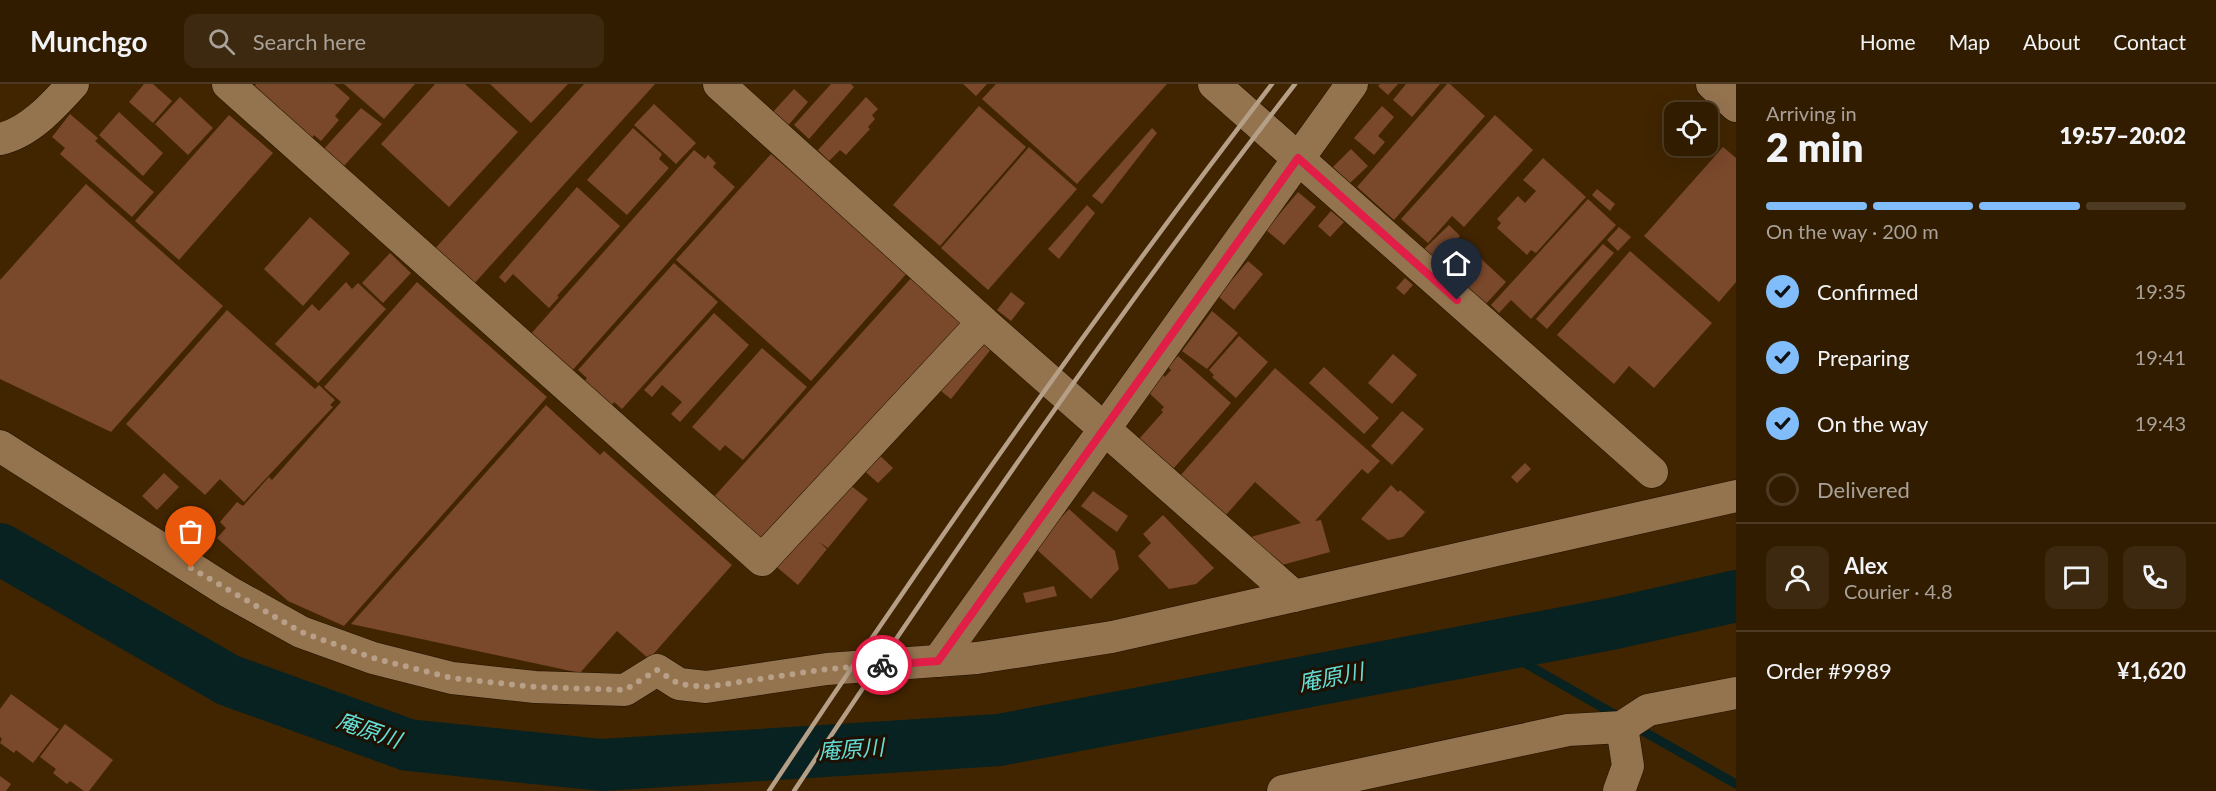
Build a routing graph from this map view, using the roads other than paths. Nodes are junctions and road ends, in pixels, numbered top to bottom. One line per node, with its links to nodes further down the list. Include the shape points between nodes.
1 (73, 84): 8 (street, via 55,104 13,136)
2 (228, 84): 10 (street, via 762,560)
3 (719, 84): 10 (street)
4 (1214, 84): 9 (street)
5 (1352, 84): 9 (street)
6 (1712, 84): 7 (street)
7 (1736, 106)
8 (0, 139)
9 (1298, 158): 11 (street); 13 (street)
10 (983, 321): 11 (street)
11 (1106, 429): 15 (street); 16 (street)
12 (0, 446): 16 (street, via 229,592 301,632 373,658 452,678 535,687 625,690 657,670 679,684 706,687 827,669)
13 (1652, 472)
14 (1736, 496): 15 (street)
15 (1294, 596): 16 (street, via 1112,637)
16 (938, 661)
17 (1736, 693): 18 (street, via 1648,710)
18 (1622, 727): 19 (street, via 1568,730); 20 (street, via 1628,765)
19 (1283, 791)
20 (1619, 791)

